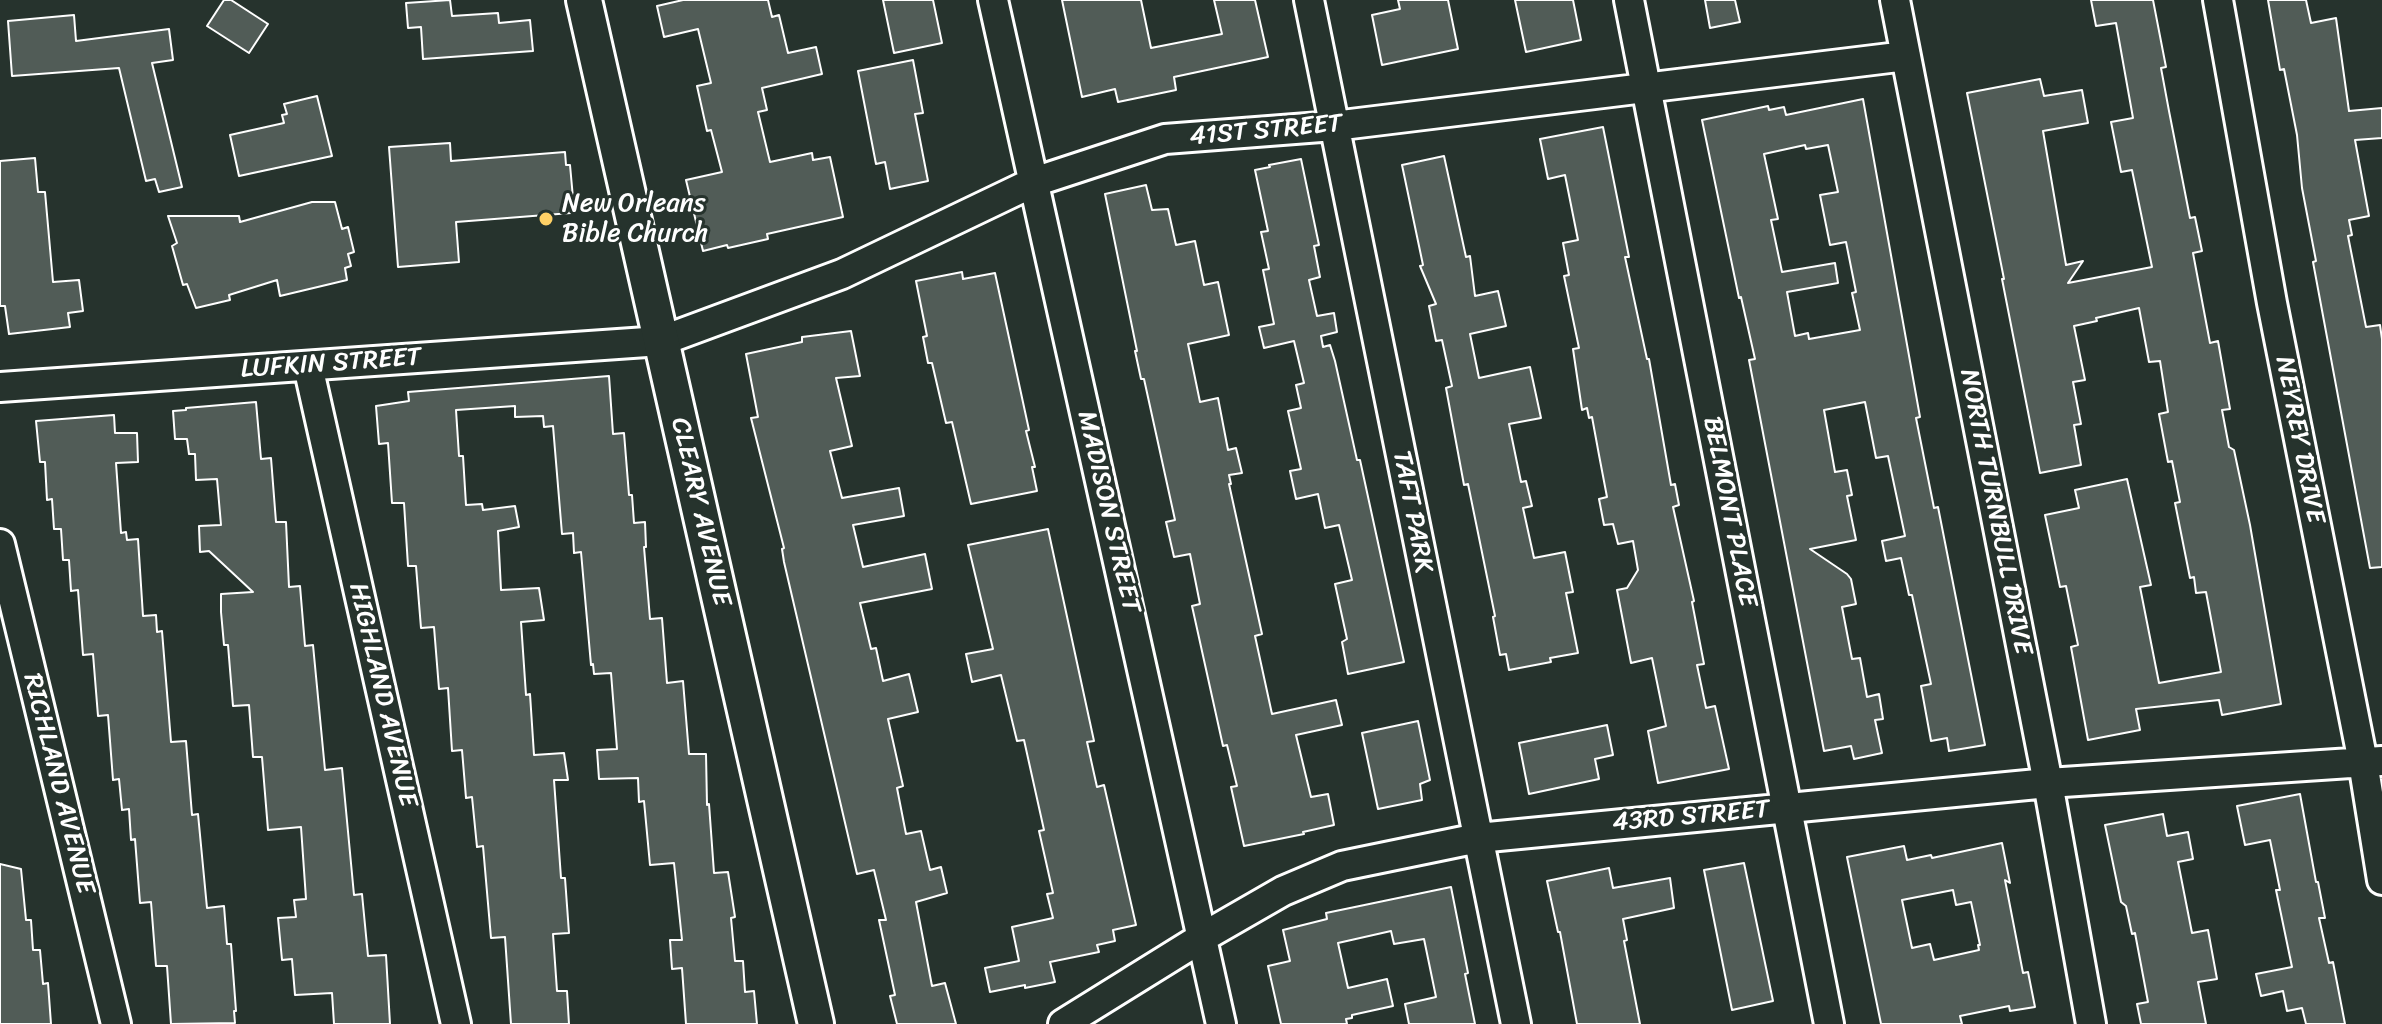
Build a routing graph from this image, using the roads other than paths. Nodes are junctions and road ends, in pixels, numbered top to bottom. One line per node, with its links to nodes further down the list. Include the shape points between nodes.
1 (584, 0): 11 (street, CLEARY AVENUE)
2 (993, 0): 10 (street, MADISON STREET)
3 (1309, 0): 9 (street, TAFT PARK)
4 (1629, 0): 8 (street, BELMONT PLACE)
5 (1895, 0): 7 (street, NORTH TURNBULL DRIVE)
6 (2218, 0): 15 (street, NEYREY DRIVE, via 2272,303)
7 (1906, 56): 8 (street, 41ST STREET); 16 (street, NORTH TURNBULL DRIVE)
8 (1646, 89): 9 (street, 41ST STREET); 17 (street, BELMONT PLACE)
9 (1334, 126): 10 (street, 41ST STREET, via 1165,139); 18 (street, TAFT PARK)
10 (1034, 182): 11 (street, 41ST STREET, via 842,274); 20 (street, MADISON STREET)
11 (661, 341): 12 (street, LUFKIN STREET); 23 (street, CLEARY AVENUE)
12 (308, 366): 13 (street, LUFKIN STREET); 22 (street, HIGHLAND AVENUE)
13 (0, 387)
14 (0, 544): 21 (street, RICHLAND AVENUE)
15 (2372, 761): 16 (street, 43RD STREET); 19 (street, NEYREY DRIVE)
16 (2048, 783): 17 (street, 43RD STREET); 28 (street, NORTH TURNBULL DRIVE)
17 (1788, 808): 18 (street, 43RD STREET); 27 (street, BELMONT PLACE)
18 (1478, 838): 20 (street, 43RD STREET, via 1342,866 1283,891); 26 (street, TAFT PARK)
19 (2382, 880)
20 (1203, 937): 24 (street, 43RD STREET); 25 (street, MADISON STREET)
21 (116, 1024)
22 (456, 1024)
23 (816, 1024)
24 (1063, 1024)
25 (1221, 1024)
26 (1516, 1024)
27 (1829, 1024)
28 (2091, 1024)

